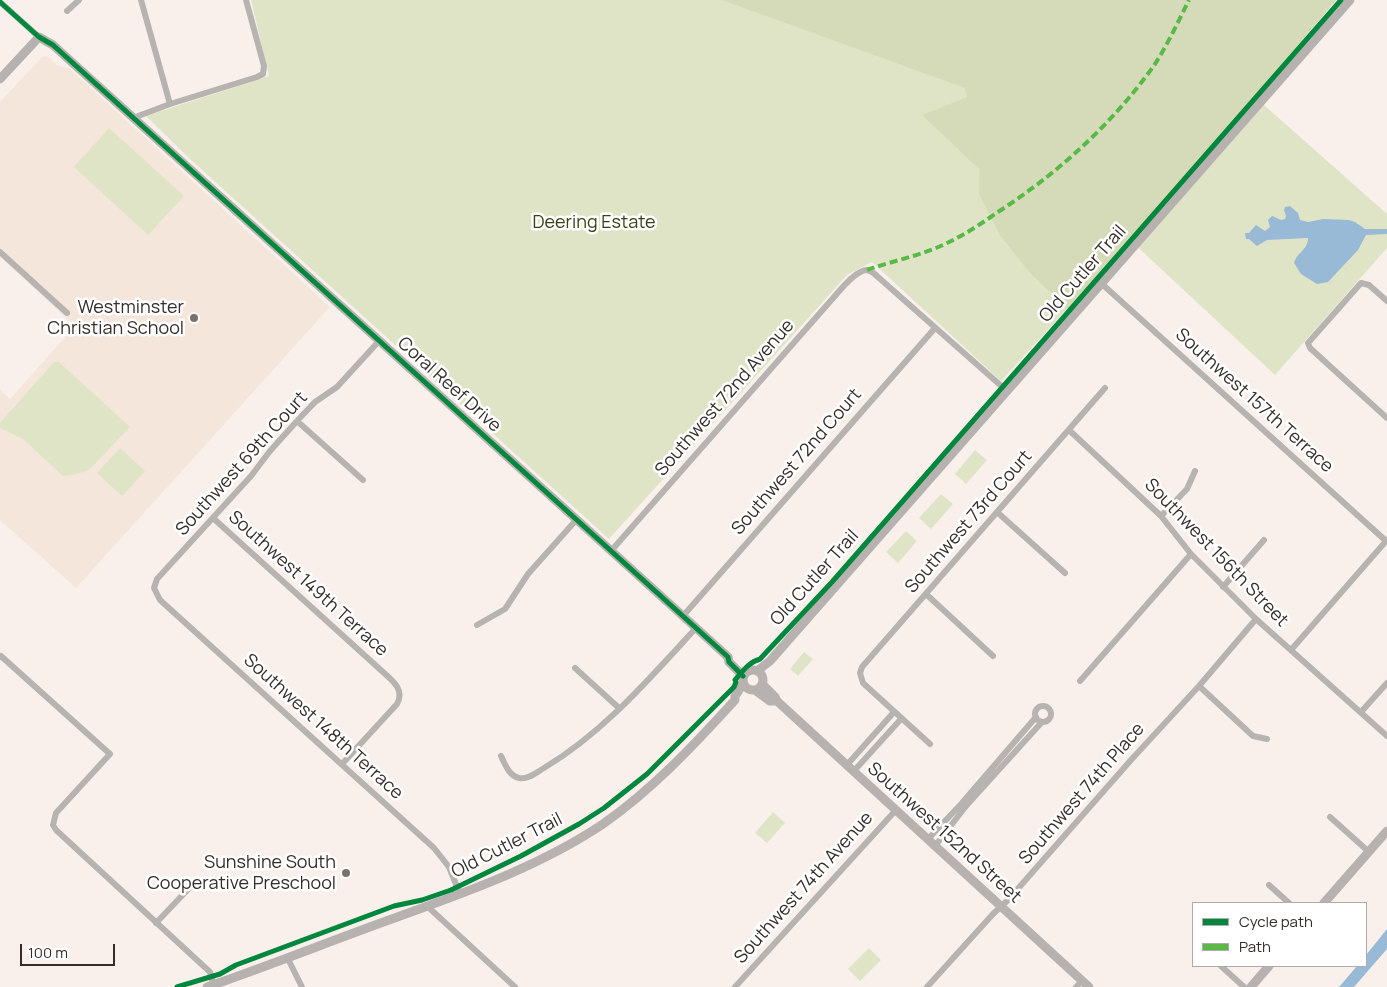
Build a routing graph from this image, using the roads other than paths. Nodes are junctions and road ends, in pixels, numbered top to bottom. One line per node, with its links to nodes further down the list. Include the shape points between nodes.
1 (79, 0): 6 (street)
2 (141, 0): 9 (street)
3 (246, 0): 9 (street, via 264,66 262,74)
4 (1350, 0): 12 (main road)
5 (0, 2): 7 (street)
6 (66, 11)
7 (39, 37): 8 (main road); 10 (main road, via 54,45)
8 (0, 79)
9 (170, 104): 10 (street)
10 (133, 118): 16 (main road, Coral Reef Drive)
11 (0, 252): 14 (street)
12 (1102, 284): 18 (main road); 29 (street, Southwest 157th Terrace)
13 (1387, 301): 19 (street, via 1368,284 1360,284 1309,340 1308,346)
14 (67, 313)
15 (935, 328): 18 (street); 30 (street, Southwest 72nd Avenue, via 878,276 867,270 857,275); 36 (street, Southwest 72nd Court)
16 (379, 341): 20 (street, Southwest 69th Court, via 335,389 316,401); 27 (main road, Coral Reef Drive)
17 (1106, 388): 21 (street, Southwest 73rd Court)
18 (1006, 391): 44 (main road)
19 (1387, 418)
20 (297, 421): 23 (street); 26 (street, Southwest 69th Court)
21 (1068, 430): 24 (street, Southwest 73rd Court); 25 (street, Southwest 156th Street)
22 (1195, 471): 25 (street, via 1187,489)
23 (363, 480)
24 (997, 512): 32 (street); 35 (street, Southwest 73rd Court)
25 (1161, 516): 31 (street, Southwest 156th Street)
26 (213, 518): 34 (street, Southwest 69th Court, via 157,579); 57 (street, Southwest 149th Terrace, via 399,689 399,700 394,708)
27 (577, 519): 30 (main road, Coral Reef Drive); 38 (street, via 528,574 505,609)
28 (1264, 540): 33 (street)
29 (1387, 540): 40 (street)
30 (611, 551): 36 (main road, Coral Reef Drive)
31 (1192, 554): 33 (street, Southwest 156th Street); 45 (street)
32 (1065, 573)
33 (1223, 587): 37 (street, Southwest 156th Street)
34 (154, 590): 57 (street, Southwest 148th Terrace, via 160,600)
35 (926, 594): 42 (street); 49 (street, Southwest 73rd Court, via 860,670 865,684)
36 (683, 616): 39 (main road, Coral Reef Drive)
37 (1256, 619): 40 (street, Southwest 156th Street); 47 (street, Southwest 74th Place)
38 (477, 625)
39 (696, 628): 44 (main road, Coral Reef Drive, via 729,662); 48 (street, via 661,668)
40 (1291, 650): 50 (street, Southwest 156th Street)
41 (1, 656): 72 (street, via 110,754 56,813 53,825 60,836)
42 (993, 656)
43 (575, 668): 48 (street)
44 (753, 680): 58 (main road, Southwest 152nd Street); 67 (main road, via 739,700 735,700 674,765 603,823 536,863)
45 (1080, 681)
46 (1387, 683): 50 (street)
47 (1199, 686): 54 (street, via 1253,736); 71 (street, Southwest 74th Place)
48 (619, 708): 56 (street, via 582,741 527,778 518,778 510,773)
49 (894, 712): 51 (street); 58 (street)
50 (1361, 712): 53 (street, Southwest 156th Street)
51 (901, 718): 55 (street); 59 (street)
52 (1039, 720): 63 (street)
53 (1387, 736)
54 (1267, 739)
55 (930, 744)
56 (501, 756)
57 (342, 764): 67 (street, Southwest 148th Terrace, via 437,850 449,867)
58 (846, 766): 59 (main road, Southwest 152nd Street)
59 (853, 772): 60 (main road, Southwest 152nd Street)
60 (896, 810): 63 (main road, Southwest 152nd Street); 80 (street, Southwest 74th Avenue)
61 (1330, 817): 64 (street)
62 (1387, 831): 64 (main road)
63 (931, 842): 71 (main road, Southwest 152nd Street)
64 (1369, 852): 69 (main road)
65 (194, 883): 72 (street)
66 (1269, 886): 68 (street)
67 (460, 894): 70 (main road)
68 (1288, 902)
69 (1325, 902)
70 (427, 906): 73 (main road); 79 (street)
71 (1001, 907): 76 (main road, Southwest 152nd Street); 81 (street, Southwest 74th Place)
72 (156, 923): 77 (street, via 210,972)
73 (287, 957): 77 (main road); 78 (street)
74 (1222, 967): 82 (street)
75 (1268, 967): 83 (main road)
76 (1083, 985)
77 (212, 986)
78 (302, 987)
79 (515, 987)
80 (735, 987)
81 (927, 987)
82 (1244, 987)
83 (1251, 987)

